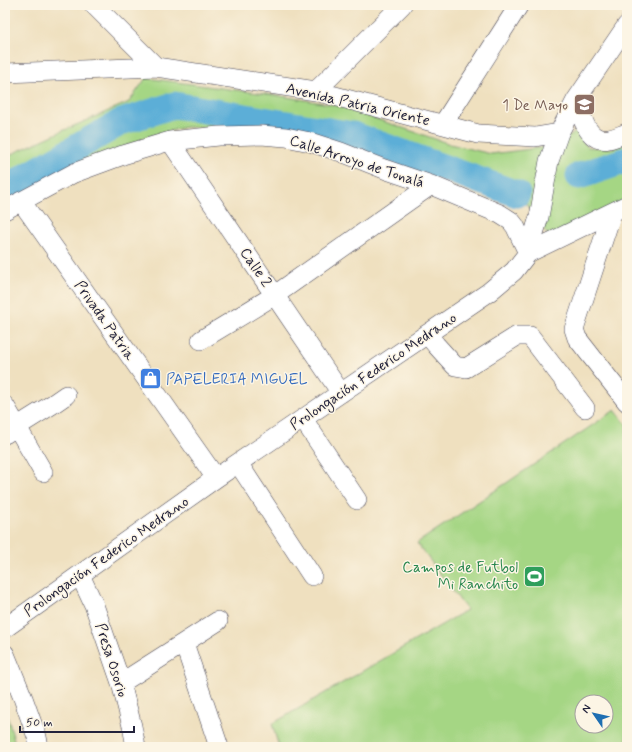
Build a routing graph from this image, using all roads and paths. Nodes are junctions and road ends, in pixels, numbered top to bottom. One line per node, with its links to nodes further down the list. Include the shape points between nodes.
1 (94, 5): 5 (street)
2 (402, 5): 7 (street)
3 (519, 5): 9 (street)
4 (627, 25): 8 (street, Prolongación Federico Medrano)
5 (156, 67): 6 (street, Avenida Patria Oriente); 7 (street, Avenida Patria Oriente)
6 (5, 73)
7 (316, 91): 9 (street, Avenida Patria Oriente)
8 (576, 100): 10 (street, Prolongación Federico Medrano); 11 (street, via 585,126 596,137 609,140)
9 (443, 124): 10 (street, Avenida Patria Oriente, via 478,134 535,137)
10 (559, 133): 17 (street, Prolongación Federico Medrano, via 549,161 539,217)
11 (627, 133)
12 (170, 141): 13 (street, Calle Arroyo de Tonalá, via 219,136 286,137 335,150); 14 (street, Calle Arroyo de Tonalá, via 74,173); 18 (street, Calle 2)
13 (431, 185): 17 (street, Calle Arroyo de Tonalá, via 506,217 516,226); 18 (street)
14 (21, 201): 16 (street, Calle Arroyo de Tonalá); 30 (street, Privada Patria)
15 (619, 209): 17 (street); 23 (street, via 574,329 577,338)
16 (5, 210)
17 (528, 253): 19 (street, Prolongación Federico Medrano, via 514,271 489,292)
18 (275, 295): 20 (street); 21 (street, Calle 2)
19 (427, 334): 21 (street, Prolongación Federico Medrano); 25 (street, via 455,366 466,368 517,336 530,336)
20 (201, 340)
21 (341, 393): 26 (street, Prolongación Federico Medrano)
22 (66, 395): 27 (street)
23 (627, 402)
24 (5, 406): 27 (street)
25 (585, 408)
26 (303, 419): 28 (street, Prolongación Federico Medrano); 31 (street)
27 (11, 430): 29 (street)
28 (238, 463): 30 (street, Prolongación Federico Medrano); 33 (street)
29 (43, 472)
30 (216, 478): 32 (street, Prolongación Federico Medrano)
31 (357, 500)
32 (80, 575): 35 (street, Prolongación Federico Medrano); 38 (street, Presa Osorio, via 94,605)
33 (312, 576)
34 (218, 621): 36 (street)
35 (5, 628)
36 (184, 643): 38 (street); 41 (street)
37 (5, 654): 39 (street)
38 (121, 683): 40 (street, Presa Osorio)
39 (39, 747)
40 (136, 747)
41 (219, 747)

